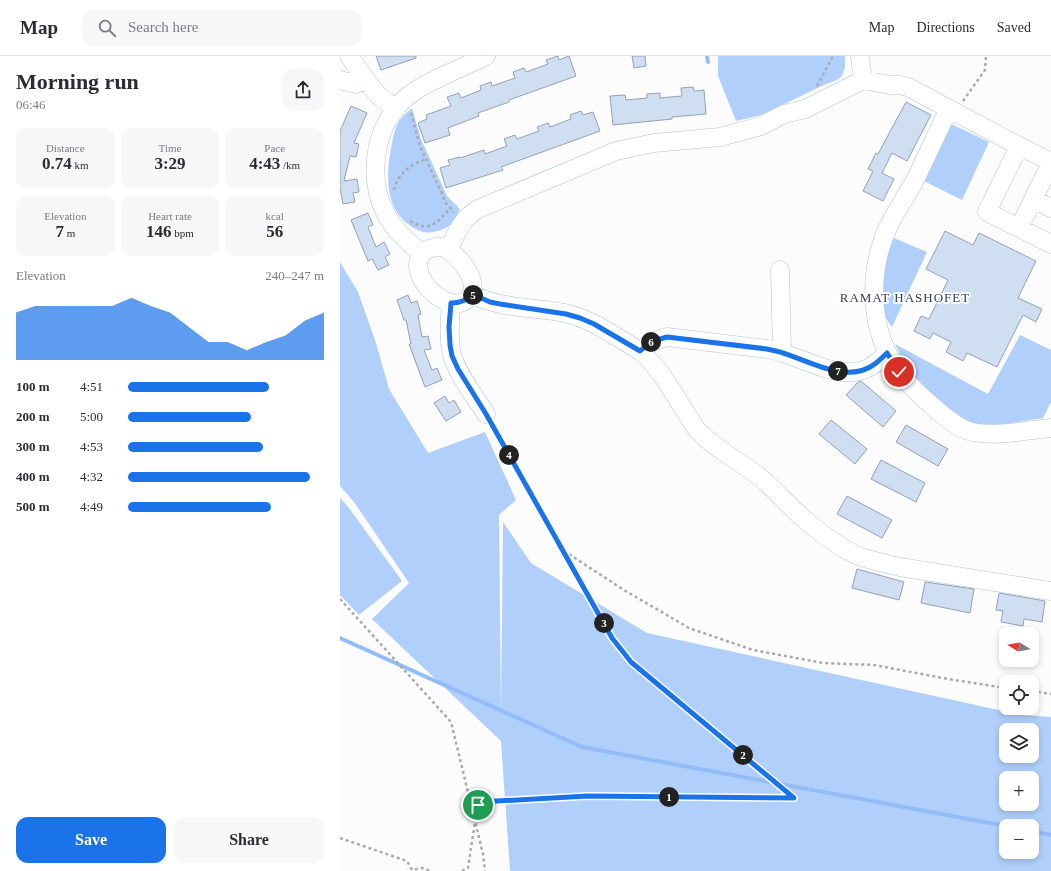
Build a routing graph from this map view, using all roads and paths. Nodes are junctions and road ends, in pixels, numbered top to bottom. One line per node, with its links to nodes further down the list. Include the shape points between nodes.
1 (349, 56): 6 (street)
2 (486, 56): 9 (street, via 419,88)
3 (833, 56): 10 (path)
4 (860, 56): 8 (street)
5 (986, 56): 11 (path, via 984,70)
6 (366, 79): 7 (street, via 356,84); 9 (street, via 379,96)
7 (340, 80)
8 (863, 80): 10 (street); 11 (street, via 908,87)
9 (401, 103): 13 (path); 24 (street, via 386,123 380,139 376,155 376,184 379,201 387,217)
10 (805, 109): 23 (street, via 784,114 761,126 720,137 654,143 616,151 478,209 461,225)
11 (952, 110): 12 (street); 30 (street, via 892,218 879,253 875,310 879,332)
12 (1019, 146): 14 (street); 21 (street, via 987,212)
13 (426, 159): 15 (path, via 406,169 396,182); 17 (path)
14 (1051, 163): 16 (street)
15 (393, 196)
16 (1033, 199): 18 (street); 21 (street)
17 (450, 208): 19 (path, via 453,211); 20 (path, via 433,225 425,227)
18 (1051, 208)
19 (451, 216)
20 (408, 220)
21 (1019, 228): 22 (street)
22 (1051, 244)
23 (449, 252): 24 (street, via 442,247 436,247); 26 (street, via 458,258 471,276)
24 (422, 254): 27 (street, via 419,269 424,284 444,301)
25 (780, 270): 29 (street)
26 (472, 294): 27 (street, via 465,301); 28 (street, via 490,302 580,318)
27 (451, 303): 31 (street, via 449,327 452,356)
28 (640, 351): 29 (street, via 651,342 667,337); 34 (street, via 662,376 704,438 756,474 814,527 845,549 876,562 900,567)
29 (782, 352): 30 (street, via 839,372 870,367)
30 (887, 353): 32 (street, via 914,389 956,425 971,432 1001,434)
31 (486, 414): 33 (path)
32 (1049, 424)
33 (564, 551): 36 (path, via 689,628 753,650 823,663 874,665); 39 (path, via 612,638 631,662 794,798 588,796)
34 (1051, 591)
35 (340, 599): 40 (path, via 451,722)
36 (999, 687)
37 (1039, 692): 38 (path)
38 (1051, 694)
39 (479, 802): 40 (path); 41 (path, via 477,807)
40 (471, 803): 41 (path)
41 (472, 809): 42 (path)
42 (475, 820): 45 (path, via 468,868); 46 (path)
43 (340, 838): 44 (path, via 407,861 412,870 422,868)
44 (430, 871)
45 (462, 871)
46 (485, 871)

